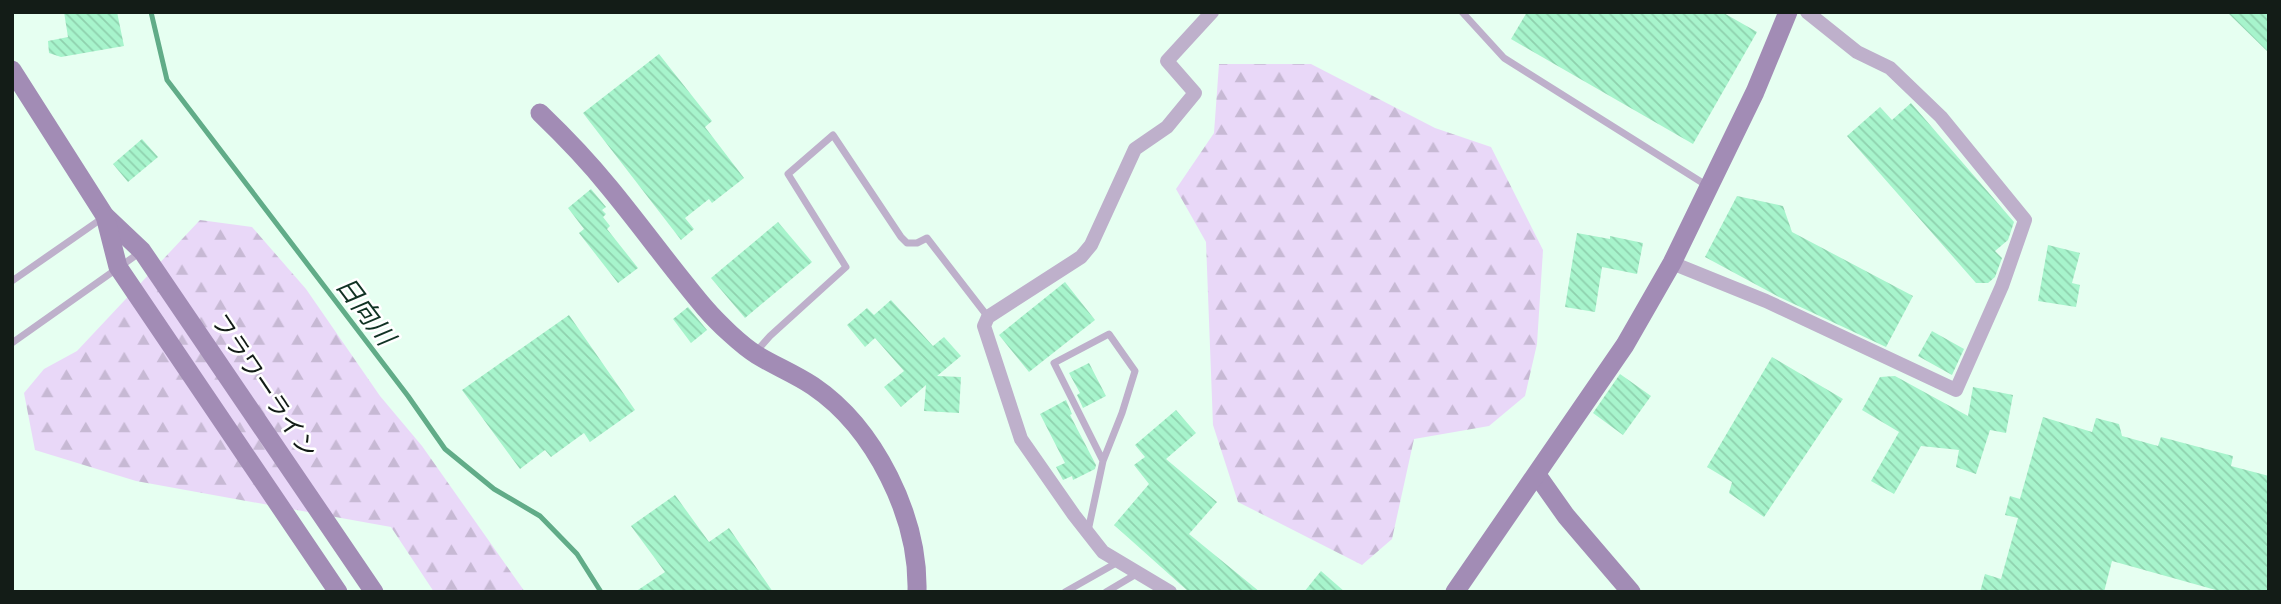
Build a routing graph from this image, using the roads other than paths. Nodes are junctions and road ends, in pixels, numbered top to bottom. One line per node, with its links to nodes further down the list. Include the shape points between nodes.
1 (1212, 12): 13 (street, via 1167,61 1195,93 1167,127 1135,149 1091,245 1081,257)
2 (1462, 12): 7 (lane, via 1504,58)
3 (1788, 12): 7 (street)
4 (1807, 12): 10 (street, via 1857,52 1890,68 1941,117 2025,220 2003,286 1956,390 1766,301)
5 (12, 71): 8 (street, フラワーライン)
6 (540, 113): 15 (street, via 610,188 707,311)
7 (1710, 188): 10 (street)
8 (105, 216): 9 (street, フラワーライン); 11 (street, フラワーライン); 12 (lane)
9 (142, 251): 11 (lane); 22 (street, フラワーライン)
10 (1672, 264): 17 (street, via 1625,345)
11 (118, 267): 14 (lane); 21 (street, フラワーライン)
12 (12, 281)
13 (988, 317): 15 (lane, via 927,237 906,243 833,135 788,174 846,267); 18 (street, via 984,326 1021,439)
14 (12, 343)
15 (755, 354): 23 (street, via 812,385 843,409 886,468 910,531)
16 (1104, 461): 16 (lane, via 1054,363 1110,334 1135,371); 18 (lane)
17 (1537, 475): 27 (street); 28 (street)
18 (1087, 532): 19 (street, via 1103,552)
19 (1118, 561): 20 (street); 24 (lane)
20 (1139, 573): 25 (lane); 26 (street)
21 (338, 592)
22 (374, 592)
23 (917, 592)
24 (1065, 592)
25 (1106, 592)
26 (1170, 592)
27 (1455, 592)
28 (1631, 592)

